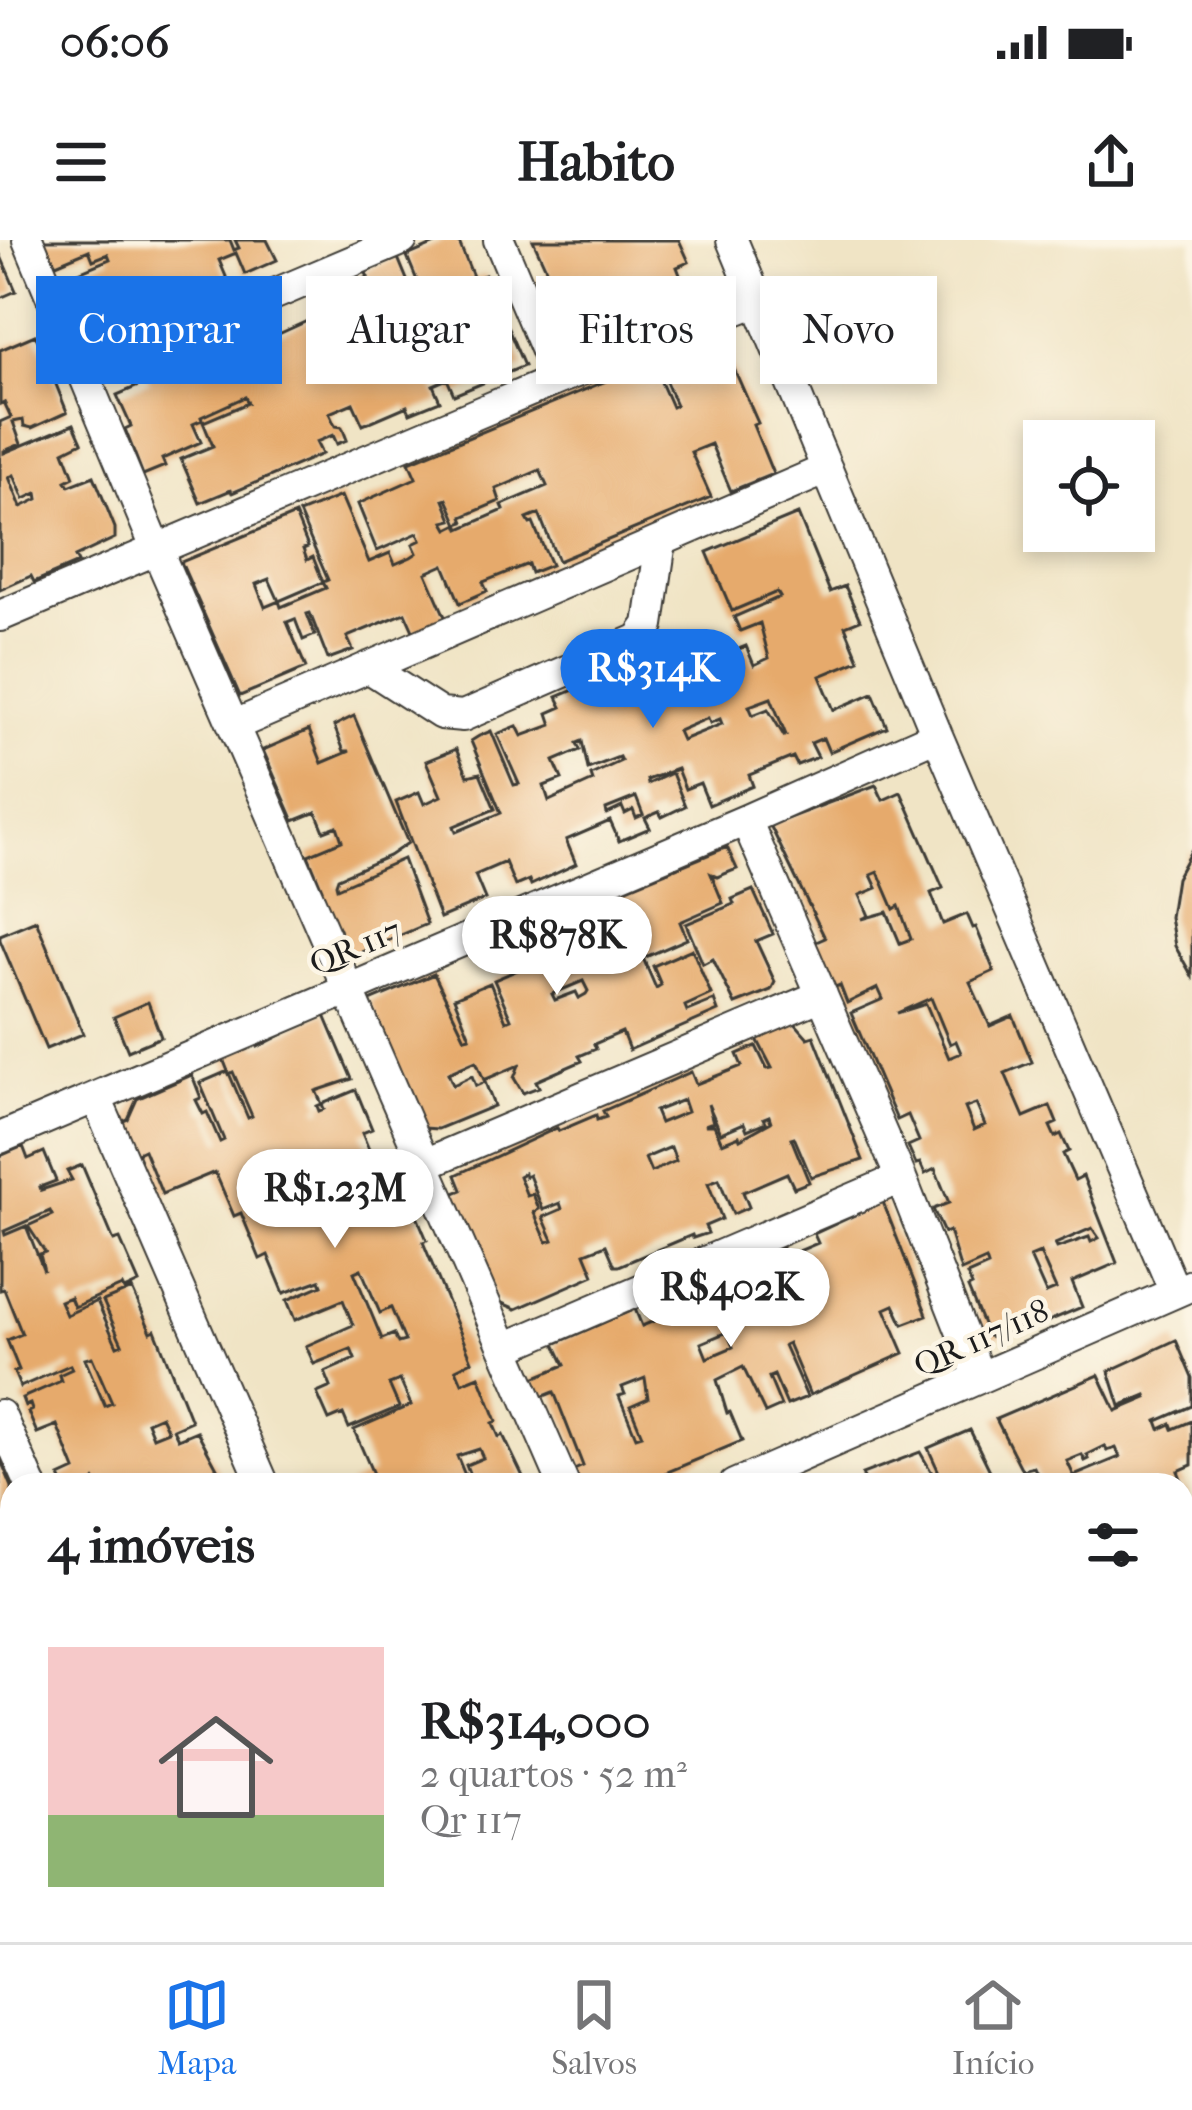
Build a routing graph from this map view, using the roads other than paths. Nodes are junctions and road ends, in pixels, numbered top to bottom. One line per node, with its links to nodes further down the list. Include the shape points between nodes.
1 (28, 240): 5 (street)
2 (402, 240): 6 (street)
3 (500, 240): 9 (street)
4 (732, 240): 7 (street)
5 (43, 276)
6 (282, 291)
7 (758, 301): 8 (street); 12 (street)
8 (736, 310)
9 (536, 326)
10 (88, 384): 14 (street)
11 (546, 384): 14 (street)
12 (827, 469): 13 (street); 18 (street)
13 (661, 541): 16 (street); 16 (street, via 649,625 639,640 452,717)
14 (157, 548): 15 (street); 17 (street)
15 (0, 616)
16 (368, 668): 17 (street)
17 (235, 725): 20 (street)
18 (937, 735): 19 (street, QR 117); 26 (street)
19 (746, 820): 20 (street, QR 117); 21 (street)
20 (347, 988): 22 (street, QR 117); 24 (street)
21 (822, 994): 24 (street); 25 (street)
22 (97, 1098): 23 (street, QR 117); 31 (street)
23 (0, 1138)
24 (425, 1164): 27 (street)
25 (901, 1178): 27 (street); 28 (street)
26 (1184, 1288): 28 (street, QR 117/118)
27 (507, 1348): 32 (street)
28 (979, 1376): 33 (street, QR 117/118)
29 (0, 1415): 30 (street)
30 (26, 1473)
31 (258, 1473)
32 (559, 1473)
33 (761, 1473)

